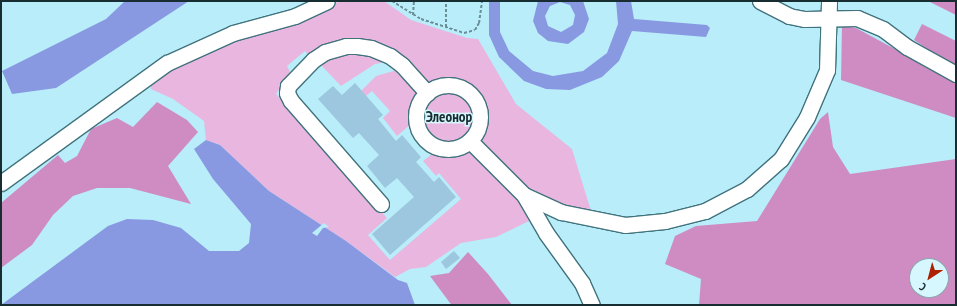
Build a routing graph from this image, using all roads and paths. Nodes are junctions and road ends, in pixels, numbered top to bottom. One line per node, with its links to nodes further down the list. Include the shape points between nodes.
1 (327, 1): 14 (lane, via 295,16 233,33 167,64)
2 (392, 1): 8 (path)
3 (414, 1): 8 (path)
4 (446, 1): 10 (path)
5 (482, 1): 10 (path, via 479,23 475,30 464,33)
6 (760, 1): 9 (lane, via 789,16 805,19)
7 (829, 1): 9 (lane)
8 (413, 15): 10 (path)
9 (829, 17): 11 (lane, via 857,18 883,29 907,47); 15 (lane, via 827,70 807,117 781,159 747,190 705,212 665,221 626,225 561,212)
10 (446, 27)
11 (956, 74)
12 (427, 93): 13 (lane, via 447,85 468,92 480,111 480,122); 13 (lane, via 418,106 416,121 424,139 432,145 447,149 462,147); 16 (lane, via 402,65 390,56 371,48 357,46 346,46 325,52 313,60 288,86 287,93 291,101)
13 (470, 142): 15 (lane)
14 (1, 183)
15 (524, 195): 17 (lane, via 546,233 582,283)
16 (381, 204)
17 (592, 305)

